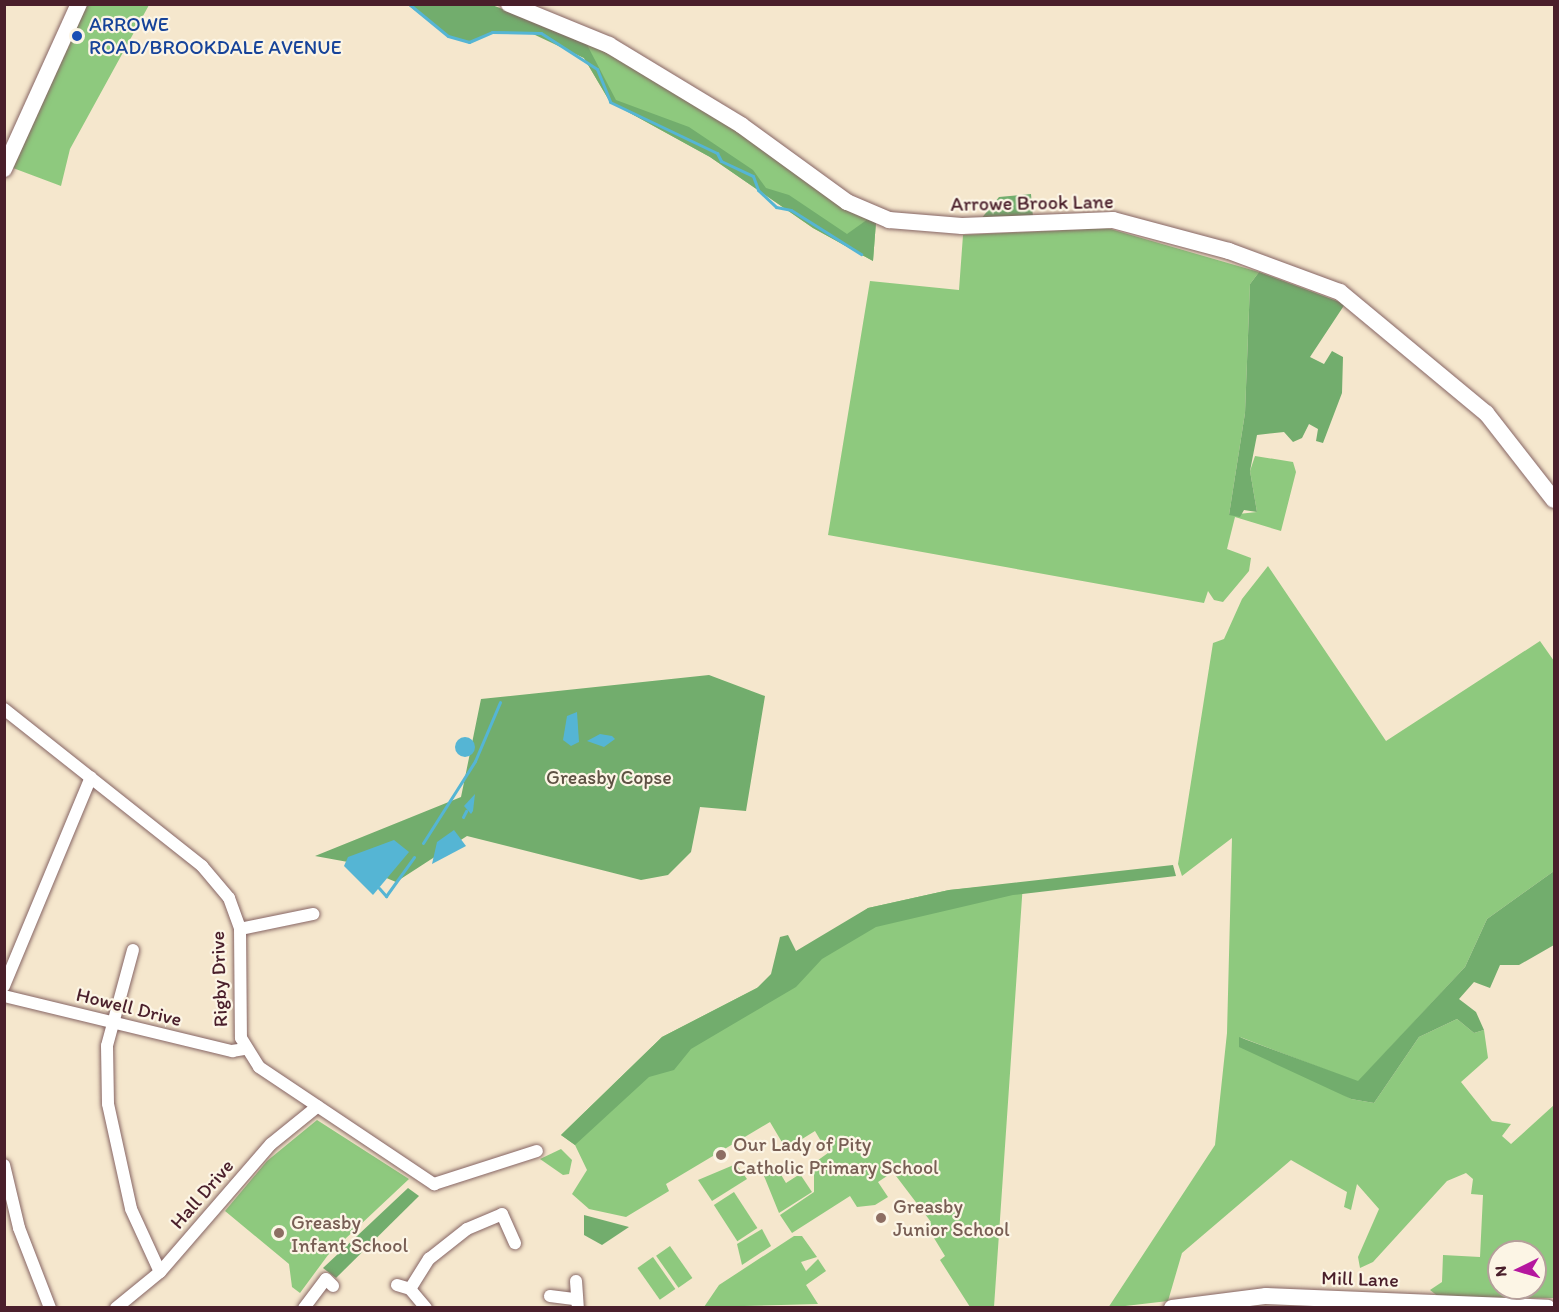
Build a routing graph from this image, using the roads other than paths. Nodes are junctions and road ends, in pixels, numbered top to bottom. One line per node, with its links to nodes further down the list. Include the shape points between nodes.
1 (79, 4): 3 (street)
2 (509, 4): 4 (street, Arrowe Brook Lane, via 609,45 741,125 847,202 890,220 962,226 1113,220 1229,251 1340,292 1486,413)
3 (4, 169)
4 (1554, 500)
5 (4, 708): 6 (street, Rigby Drive)
6 (91, 777): 8 (street, Rigby Drive, via 209,873 229,898); 10 (street)
7 (313, 914): 8 (street)
8 (240, 929): 13 (street, Rigby Drive, via 239,1025)
9 (133, 950): 12 (street)
10 (4, 986)
11 (4, 996): 12 (street, Howell Drive)
12 (111, 1023): 13 (street, Howell Drive, via 232,1051); 18 (street, via 108,1104 117,1162)
13 (244, 1049): 14 (street, Rigby Drive, via 259,1067)
14 (318, 1106): 15 (street, Rigby Drive, via 434,1184); 18 (street, Hall Drive, via 271,1144)
15 (537, 1151)
16 (4, 1165): 26 (street, via 19,1228)
17 (515, 1243): 22 (street, via 502,1215 467,1229 429,1259)
18 (160, 1272): 27 (street, Hall Drive)
19 (576, 1281): 24 (street)
20 (397, 1285): 22 (street)
21 (333, 1286): 28 (street, via 326,1279)
22 (410, 1289): 29 (street)
23 (550, 1296): 24 (street)
24 (576, 1303)
25 (1551, 1307): 30 (street, Mill Lane, via 1266,1296)
26 (50, 1308)
27 (116, 1308)
28 (304, 1308)
29 (426, 1308)
30 (1172, 1308)

